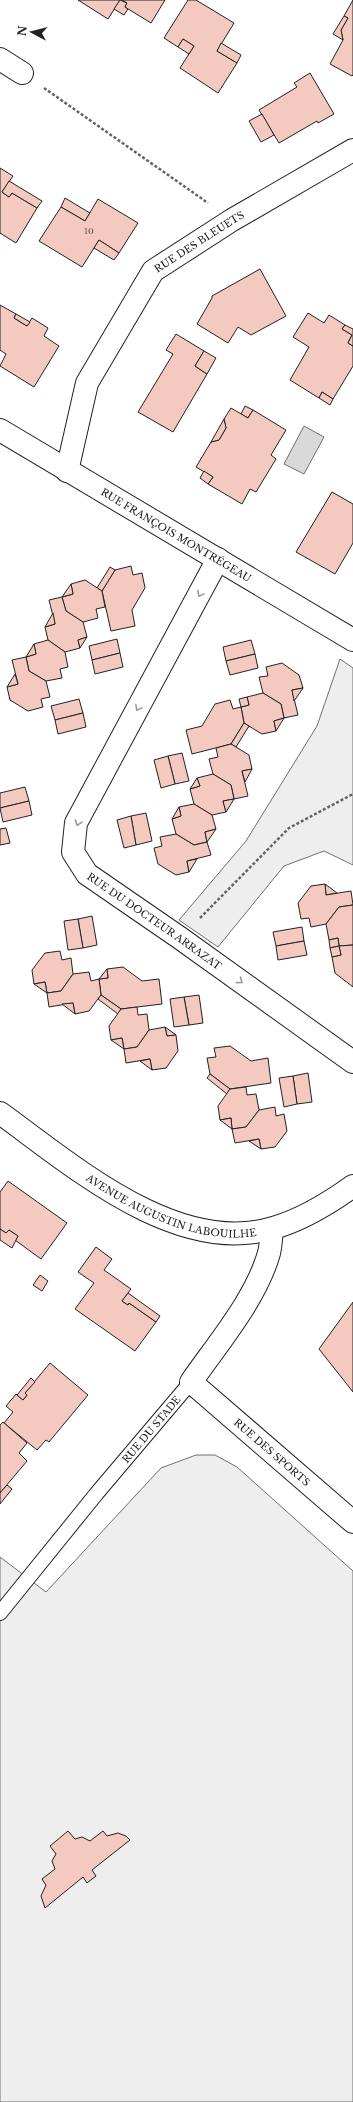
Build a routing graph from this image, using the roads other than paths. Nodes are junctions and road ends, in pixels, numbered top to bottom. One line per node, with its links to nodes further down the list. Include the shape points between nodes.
1 (0, 59): 2 (street)
2 (22, 73)
3 (353, 150): 5 (street, RUE DES BLEUETS, via 232,220 152,271 87,383)
4 (0, 430): 5 (street, RUE FRANÇOIS MONTRÉGEAU)
5 (67, 471): 6 (street, RUE FRANÇOIS MONTRÉGEAU)
6 (218, 559): 7 (street, RUE FRANÇOIS MONTRÉGEAU); 8 (street, RUE DU DOCTEUR ARRAZAT, one-way to 8, via 76,823 73,852 87,874)
7 (353, 640)
8 (353, 1062)
9 (0, 1113): 11 (street, AVENUE AUGUSTIN LABOUILHE, via 120,1196 163,1218 216,1232 244,1233)
10 (353, 1186): 11 (street, AVENUE AUGUSTIN LABOUILHE, via 301,1218)
11 (272, 1229): 12 (street, RUE DU STADE, via 270,1252 261,1276)
12 (191, 1382): 13 (street, RUE DES SPORTS); 14 (lane, RUE DU STADE, via 96,1493)
13 (353, 1522)
14 (0, 1613)

